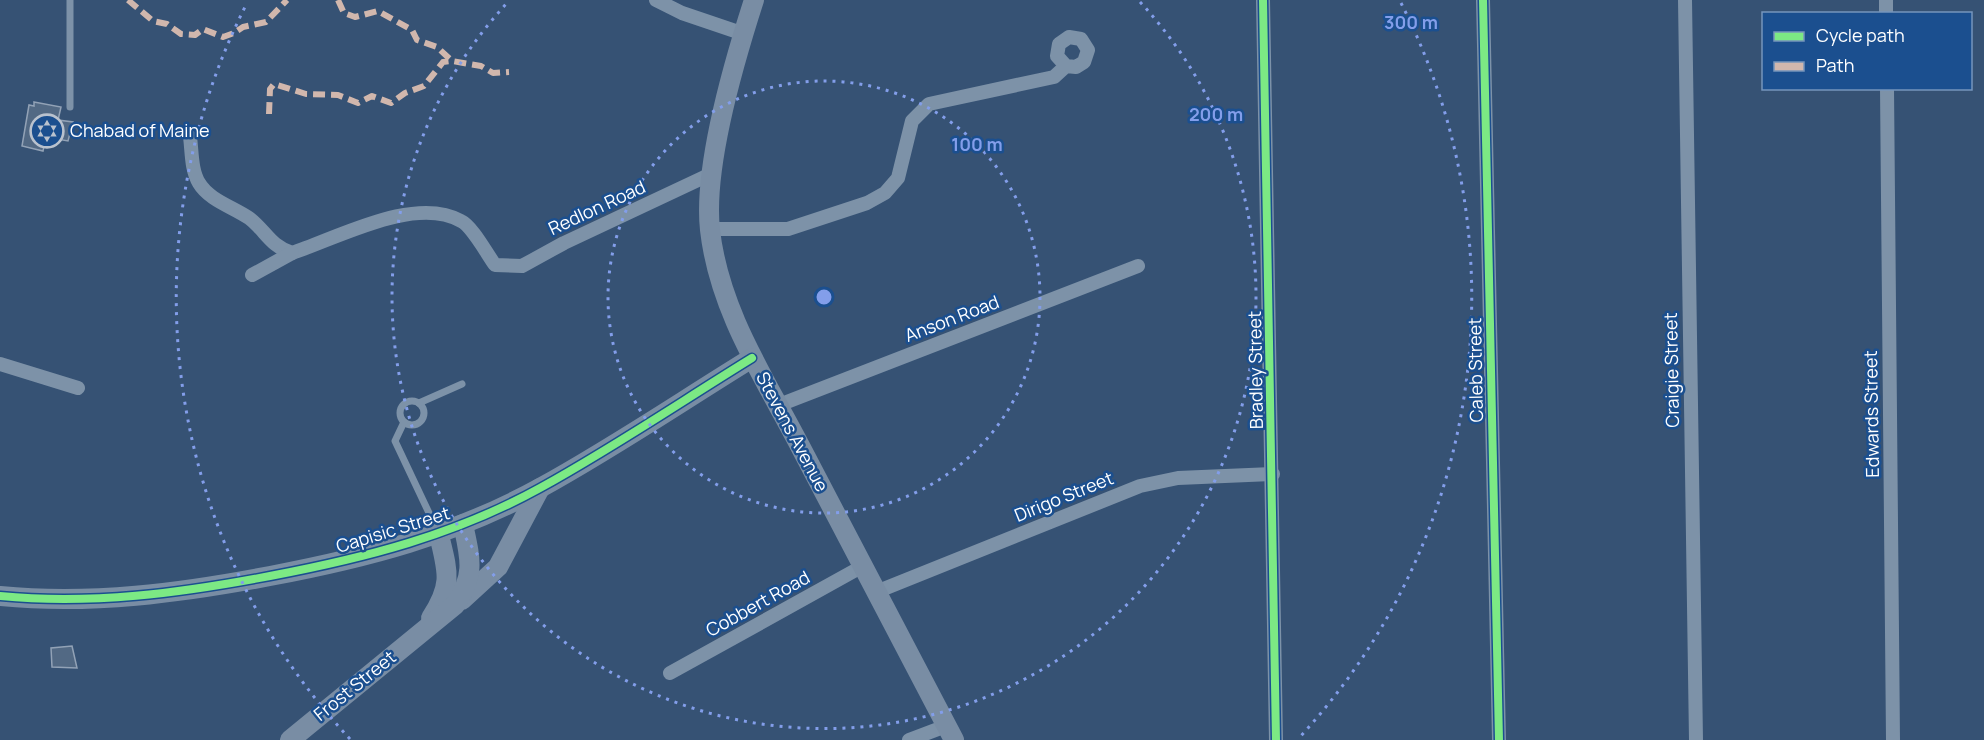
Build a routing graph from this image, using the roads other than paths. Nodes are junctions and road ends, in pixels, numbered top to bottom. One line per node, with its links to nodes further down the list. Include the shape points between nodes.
1 (70, 0): 10 (lane)
2 (656, 0): 7 (street)
3 (754, 0): 7 (street, Stevens Avenue)
4 (1263, 0): 24 (street, Bradley Street)
5 (1483, 0): 38 (street, Caleb Street)
6 (1685, 0): 39 (street, Craigie Street)
7 (744, 34): 12 (street, Stevens Avenue, via 729,86)
8 (1066, 66): 13 (street, via 1051,78 929,104 912,121 898,178 885,193 867,203 788,229)
9 (1887, 90): 40 (street, Edwards Street)
10 (70, 107)
11 (190, 137): 14 (street, via 199,184 256,225 278,249)
12 (713, 173): 13 (street, Stevens Avenue); 14 (street, Redlon Road, via 522,266 495,265 463,221 436,211 410,213)
13 (710, 229): 17 (street, Stevens Avenue, via 718,275)
14 (292, 253): 16 (street)
15 (1138, 266): 22 (street, Anson Road)
16 (252, 275)
17 (752, 358): 22 (street, Stevens Avenue); 25 (street, Capisic Street)
18 (0, 364): 20 (street)
19 (462, 384): 21 (lane)
20 (78, 388)
21 (419, 403): 23 (lane, via 411,401 404,405 400,415); 23 (lane, via 424,409 422,421 411,425)
22 (779, 405): 28 (street, Stevens Avenue)
23 (404, 422): 27 (lane, via 395,441)
24 (1273, 474): 29 (street, Dirigo Street, via 1178,478 1140,486); 37 (street, Bradley Street)
25 (540, 488): 26 (street, Capisic Street); 31 (street, Frost Street, via 498,567)
26 (464, 524): 27 (street, Capisic Street); 31 (street, Frost Street, via 470,576)
27 (439, 535): 30 (street, Capisic Street, via 350,560 196,590 94,599); 32 (street, Frost Street, via 447,568 446,593)
28 (863, 566): 29 (street, Stevens Avenue); 33 (street, Cobbert Road)
29 (876, 592): 34 (street, Stevens Avenue)
30 (0, 596)
31 (455, 605): 32 (street, Frost Street)
32 (421, 633): 35 (street, Frost Street)
33 (670, 673)
34 (950, 733): 36 (street)
35 (290, 740)
36 (909, 740)
37 (1276, 740)
38 (1499, 740)
39 (1696, 740)
40 (1893, 740)

